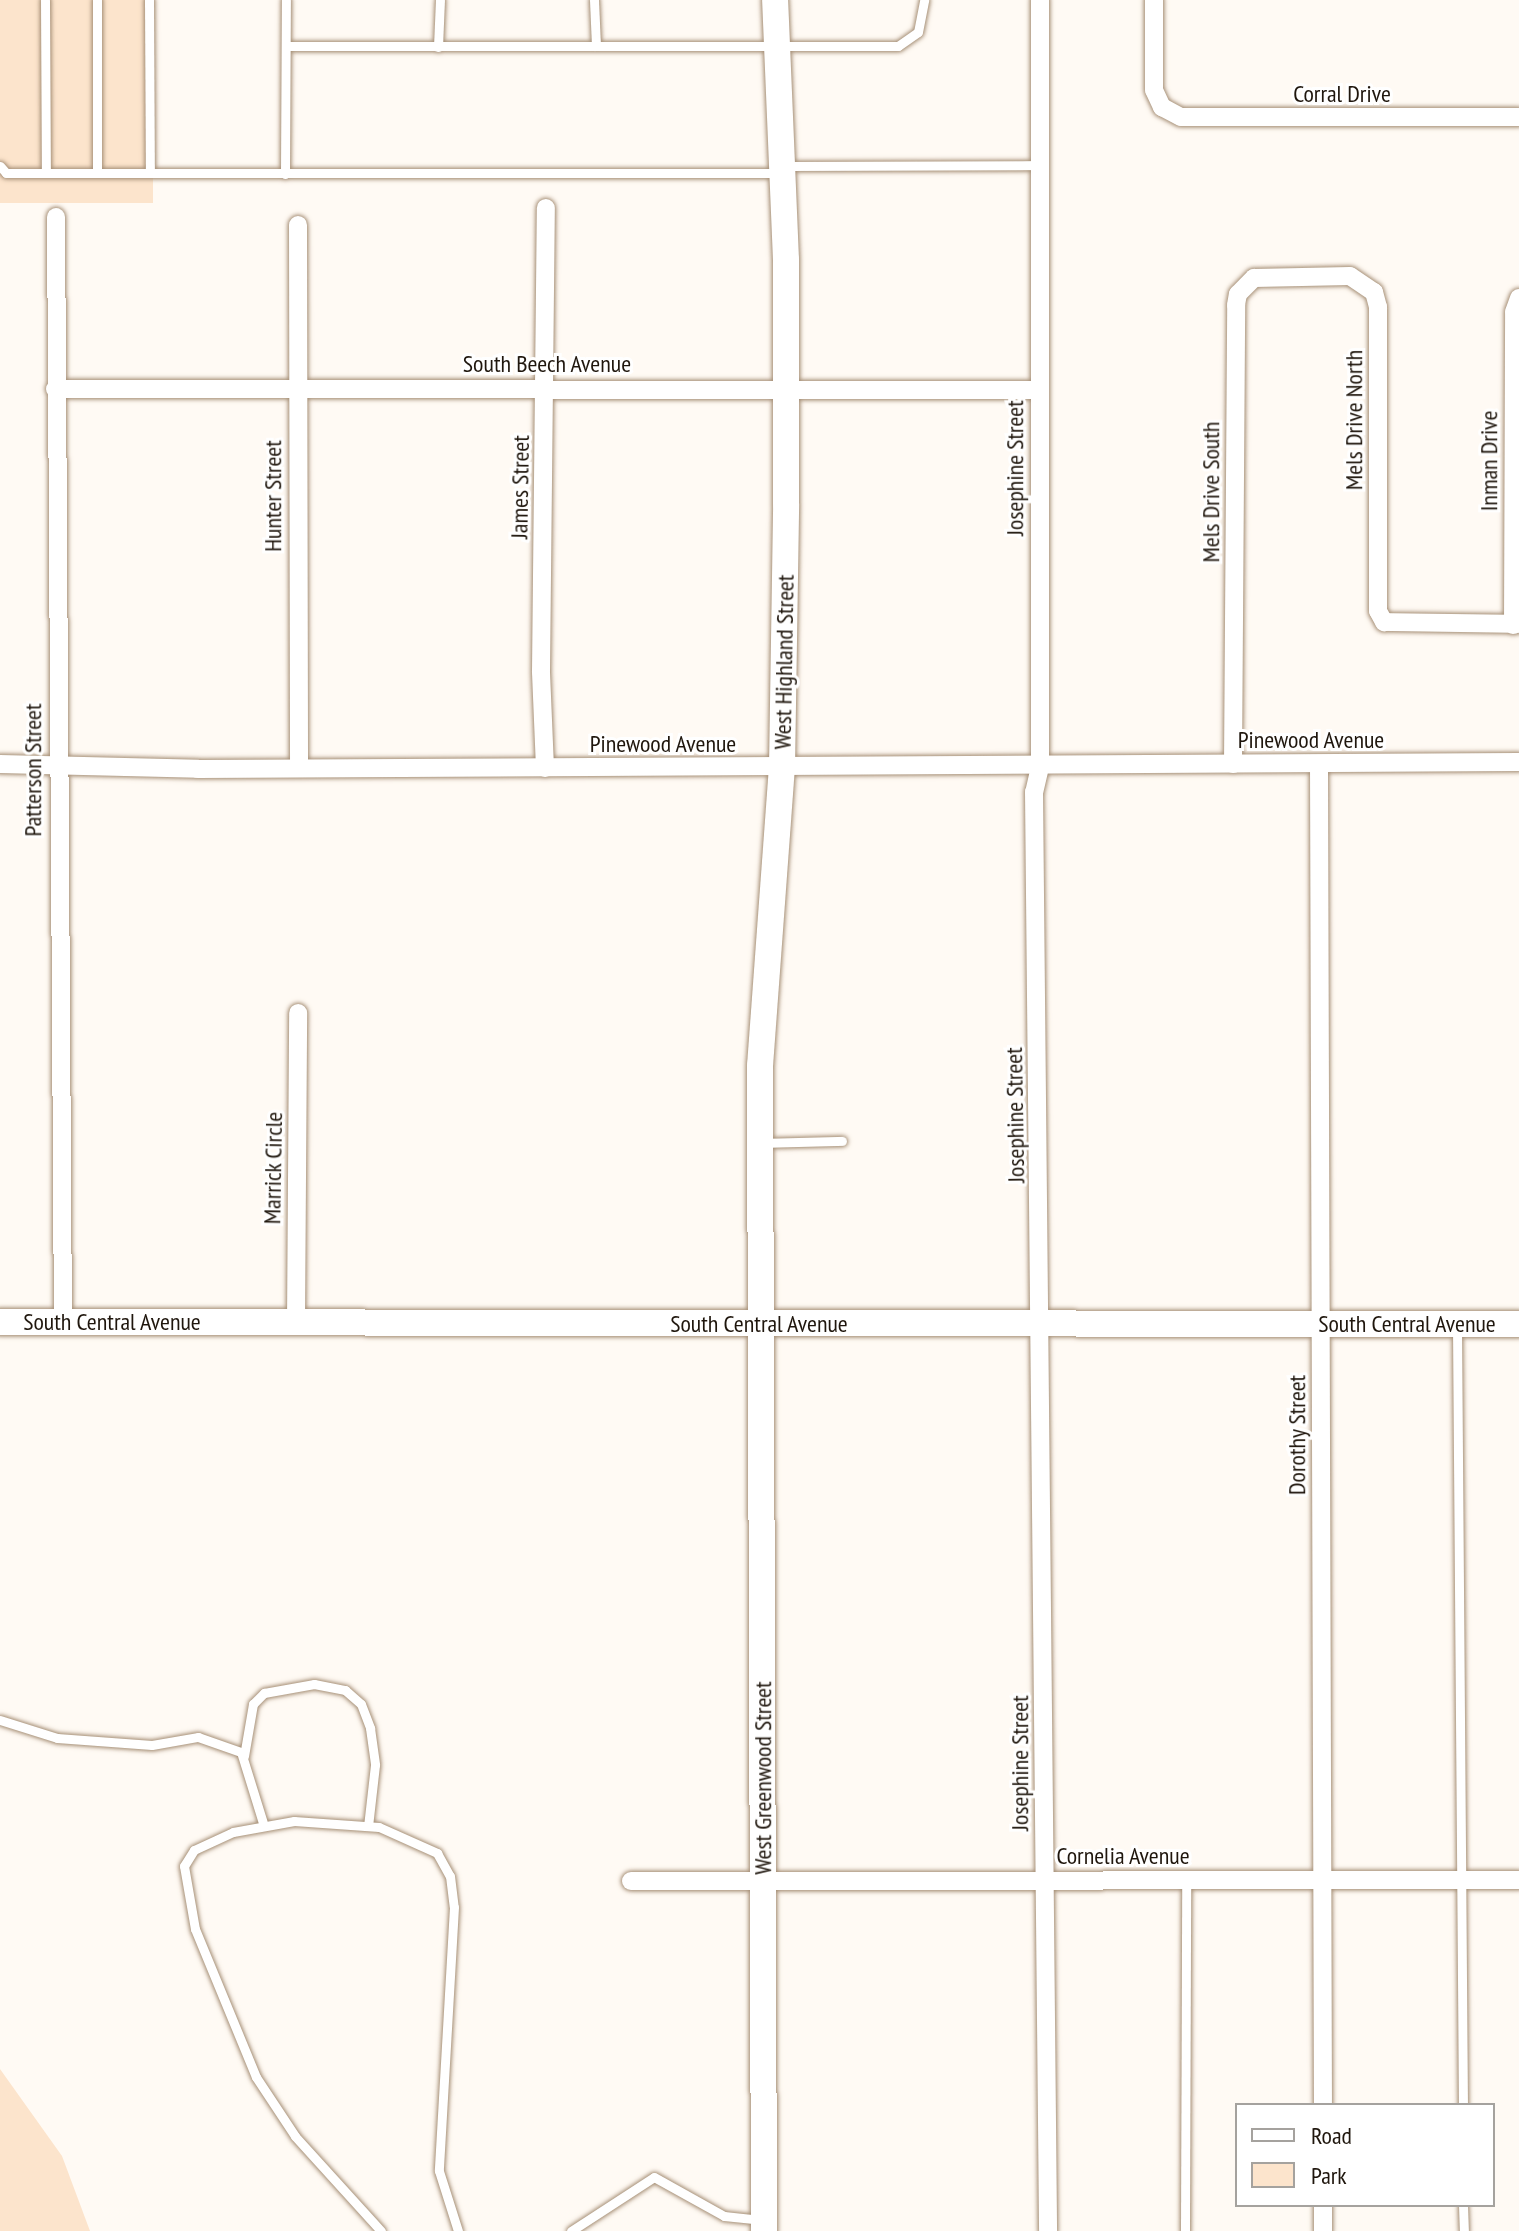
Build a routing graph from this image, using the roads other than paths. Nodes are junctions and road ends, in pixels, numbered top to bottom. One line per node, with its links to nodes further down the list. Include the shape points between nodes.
1 (45, 0): 21 (lane)
2 (97, 0): 19 (lane)
3 (149, 0): 20 (lane)
4 (286, 0): 11 (lane)
5 (440, 0): 13 (lane)
6 (594, 0): 12 (lane)
7 (775, 0): 14 (street, West Highland Street)
8 (924, 0): 14 (lane, via 918,32 898,46)
9 (1040, 0): 16 (street, Josephine Street)
10 (1154, 0): 15 (street, Corral Drive, via 1154,90 1166,110 1181,117)
11 (286, 46): 13 (lane); 22 (lane)
12 (596, 46): 13 (lane); 14 (lane)
13 (438, 47)
14 (778, 47): 18 (street, West Highland Street)
15 (1519, 117)
16 (1040, 165): 18 (lane); 31 (street, Josephine Street)
17 (0, 166): 21 (lane, via 6,173)
18 (783, 170): 22 (lane); 32 (street, West Highland Street)
19 (97, 172): 20 (lane); 21 (lane)
20 (150, 172): 22 (lane)
21 (46, 173)
22 (285, 174)
23 (546, 208): 29 (street, James Street)
24 (56, 217): 30 (street, Patterson Street)
25 (298, 225): 28 (street, Hunter Street)
26 (1305, 275): 33 (street, Mels Drive North, via 1350,276 1365,282 1378,307 1378,611 1384,622); 36 (street, Mels Drive South, via 1254,278 1238,294 1236,305)
27 (1519, 298): 33 (street, Inman Drive, via 1514,312)
28 (295, 387): 29 (street, South Beech Avenue); 30 (street, South Beech Avenue); 39 (street, Hunter Street)
29 (546, 388): 32 (street, South Beech Avenue); 40 (street, James Street, via 541,671)
30 (55, 389): 42 (street, Patterson Street)
31 (1039, 390): 32 (street, South Beech Avenue); 38 (street, Josephine Street)
32 (782, 391): 41 (street, West Highland Street)
33 (1516, 624)
34 (1519, 762): 37 (street, Pinewood Avenue)
35 (0, 764): 42 (street, Pinewood Avenue)
36 (1233, 764): 37 (street, Pinewood Avenue); 38 (street, Pinewood Avenue)
37 (1319, 765): 53 (street, Dorothy Street)
38 (1040, 767): 41 (street, Pinewood Avenue); 52 (street, Josephine Street, via 1034,792)
39 (299, 768): 40 (street, Pinewood Avenue); 42 (street, Pinewood Avenue)
40 (545, 768): 41 (street, Pinewood Avenue)
41 (782, 768): 45 (street, West Highland Street, via 762,997)
42 (57, 769): 47 (street, Patterson Street, via 64,985)
43 (298, 1013): 48 (street, Marrick Circle)
44 (842, 1141): 45 (lane)
45 (760, 1143): 49 (street, West Highland Street)
46 (0, 1322): 47 (street, South Central Avenue)
47 (63, 1322): 48 (street, South Central Avenue)
48 (296, 1322): 49 (street, South Central Avenue)
49 (760, 1324): 52 (street, South Central Avenue); 64 (street, West Greenwood Street)
50 (1457, 1324): 51 (street, South Central Avenue); 53 (street, South Central Avenue); 61 (lane)
51 (1519, 1324)
52 (1042, 1325): 53 (street, South Central Avenue); 58 (street, Josephine Street)
53 (1320, 1325): 60 (street, Dorothy Street)
54 (0, 1720): 55 (lane, via 57,1738 152,1745 198,1737)
55 (244, 1757): 56 (lane); 57 (lane, via 253,1704 264,1693 314,1684 345,1690 361,1704 370,1728 375,1765)
56 (263, 1823): 57 (lane); 70 (lane, via 194,1850 184,1866 195,1929 256,2077 295,2136)
57 (368, 1826): 71 (lane, via 437,1853 450,1876 454,1907 439,2171)
58 (1044, 1880): 59 (street, Cornelia Avenue); 64 (street, Cornelia Avenue); 73 (street, Josephine Street)
59 (1186, 1880): 60 (street, Cornelia Avenue); 74 (lane)
60 (1321, 1880): 61 (street, Cornelia Avenue); 65 (street, Dorothy Street)
61 (1462, 1880): 62 (street, Cornelia Avenue); 66 (lane)
62 (1519, 1880)
63 (631, 1881): 64 (street, Cornelia Avenue)
64 (763, 1881): 69 (street, West Greenwood Street)
65 (1323, 2103)
66 (1463, 2103)
67 (1323, 2207): 75 (street)
68 (1463, 2207): 76 (lane)
69 (764, 2226): 72 (lane, via 724,2216 654,2177)
70 (381, 2231)
71 (458, 2231)
72 (571, 2231)
73 (1048, 2231)
74 (1185, 2231)
75 (1323, 2231)
76 (1464, 2231)

